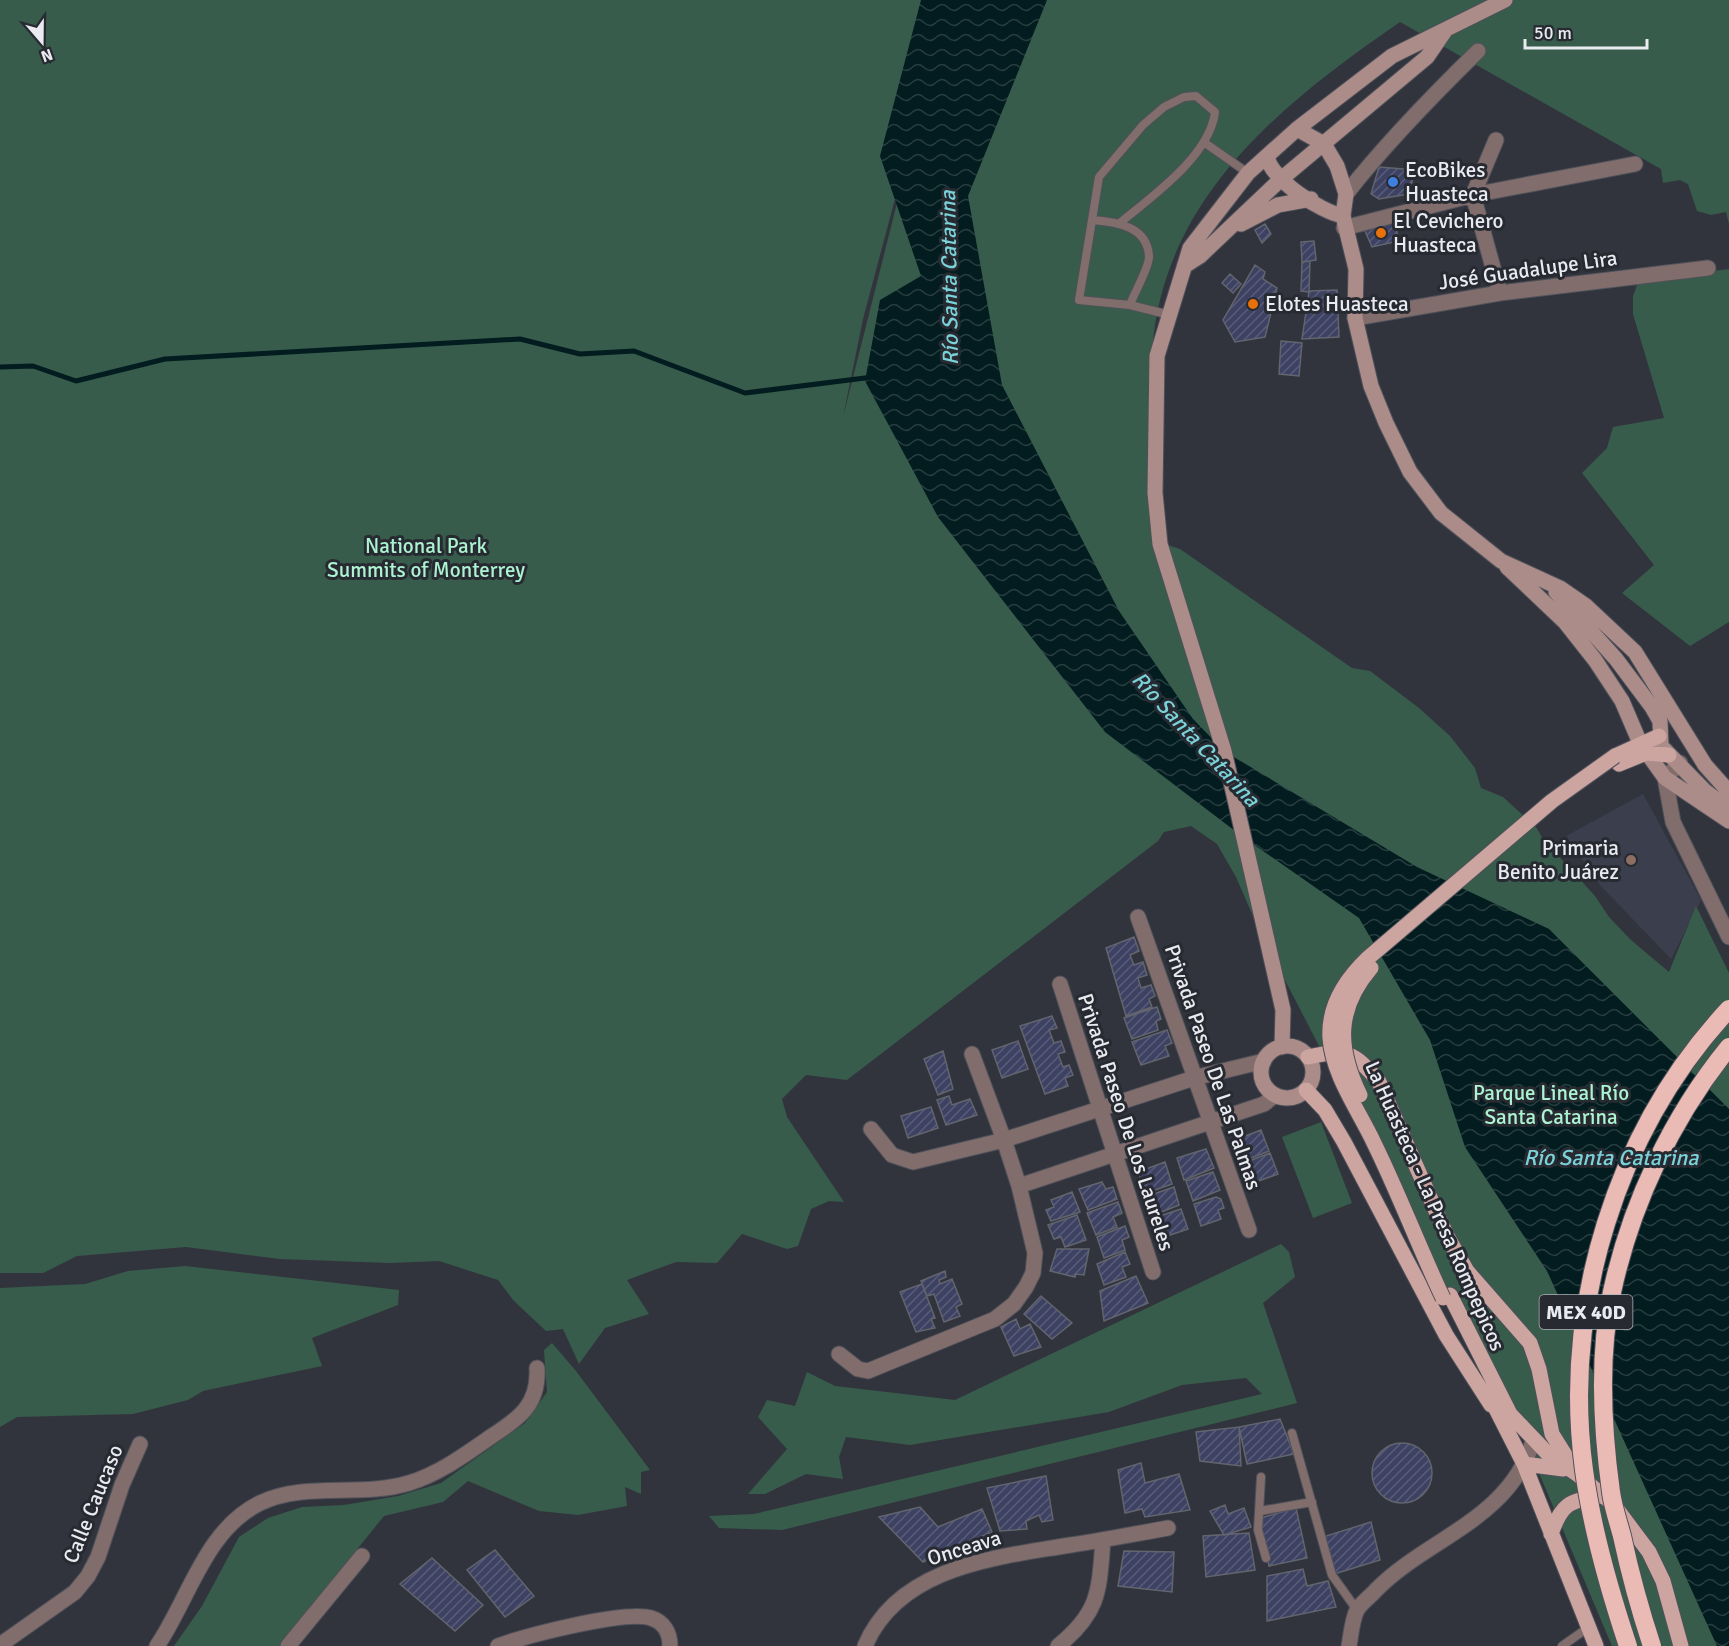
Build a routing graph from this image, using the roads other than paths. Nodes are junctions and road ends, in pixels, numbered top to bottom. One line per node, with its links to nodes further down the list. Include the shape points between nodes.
1 (1505, 0): 2 (main road)
2 (1445, 32): 4 (main road, via 1392,56); 7 (main road, via 1426,57)
3 (1478, 51): 13 (street, via 1379,152)
4 (1297, 129): 7 (main road); 8 (main road)
5 (1496, 140): 14 (street)
6 (1205, 143): 10 (lane); 16 (lane, via 1215,112 1196,96 1164,107 1143,125 1099,177 1092,205); 17 (lane)
7 (1324, 144): 11 (main road); 13 (main road, via 1337,166)
8 (1267, 156): 10 (main road); 11 (main road)
9 (1635, 164): 14 (street)
10 (1248, 173): 12 (main road); 20 (main road, via 1190,248)
11 (1280, 180): 12 (main road); 15 (main road)
12 (1264, 194): 19 (main road)
13 (1346, 194): 18 (main road)
14 (1473, 195): 18 (street); 22 (street)
15 (1311, 199): 18 (main road); 19 (main road, via 1278,205)
16 (1093, 220): 17 (lane); 23 (lane, via 1079,300)
17 (1121, 222): 23 (lane, via 1138,232 1149,258)
18 (1344, 222): 25 (main road, via 1356,269)
19 (1215, 240): 20 (main road)
20 (1186, 266): 24 (main road)
21 (1708, 268): 22 (street, José Guadalupe Lira)
22 (1500, 293): 25 (street, José Guadalupe Lira)
23 (1130, 305): 24 (lane)
24 (1170, 315): 39 (main road, via 1157,357 1155,494 1160,544 1224,751 1283,1010)
25 (1355, 318): 26 (main road, via 1371,386 1410,472 1442,513)
26 (1501, 561): 27 (main road); 29 (main road, via 1565,622 1595,660 1622,701)
27 (1545, 579): 28 (main road, via 1653,707 1660,721); 32 (main road, via 1586,606 1635,652 1705,765)
28 (1659, 736): 29 (main road, La Huasteca - La Presa Rompepicos); 30 (main road, via 1661,746)
29 (1643, 748): 30 (main road); 31 (main road); 55 (main road, La Huasteca - La Presa Rompepicos, bridge, via 1552,801 1352,973 1333,1012 1330,1036 1334,1064)
30 (1674, 759): 31 (street); 33 (main road)
31 (1665, 778): 34 (main road); 36 (street, via 1673,822)
32 (1729, 792)
33 (1729, 809)
34 (1729, 821)
35 (1138, 917): 44 (street, Privada Paseo De Las Palmas)
36 (1729, 937)
37 (1060, 984): 47 (street, Privada Paseo De Los Laureles)
38 (1729, 1009): 85 (highway, MEX 40D, bridge, via 1680,1071 1641,1138 1600,1242 1587,1302 1580,1360 1583,1468 1605,1573)
39 (1281, 1047): 42 (main road, via 1296,1048); 43 (main road)
40 (1729, 1047): 86 (highway, MEX 40D, bridge, via 1694,1094 1656,1164 1622,1254 1606,1330 1604,1431 1611,1494)
41 (972, 1054): 50 (street)
42 (1308, 1057): 45 (main road, via 1313,1074); 63 (main road, via 1336,1051 1348,1055 1370,1070 1379,1082 1447,1236 1467,1271 1530,1343 1552,1434)
43 (1264, 1061): 44 (street); 46 (main road, via 1262,1077)
44 (1194, 1078): 47 (street); 48 (street, Privada Paseo De Las Palmas)
45 (1306, 1090): 46 (main road, via 1292,1098); 58 (main road, via 1344,1142 1446,1335)
46 (1275, 1095): 48 (street, via 1264,1104)
47 (1100, 1108): 50 (street); 51 (street, Privada Paseo De Los Laureles)
48 (1210, 1122): 51 (street); 53 (street, Privada Paseo De Las Palmas)
49 (871, 1129): 50 (street, via 892,1155 913,1162)
50 (1004, 1140): 52 (street)
51 (1114, 1153): 52 (street); 54 (street, Privada Paseo De Los Laureles)
52 (1019, 1186): 56 (street, via 1035,1253 1033,1273 1014,1304 995,1319 872,1370 858,1369)
53 (1249, 1230)
54 (1153, 1272)
55 (1446, 1296): 58 (main road, La Huasteca - La Presa Rompepicos); 60 (main road, La Huasteca - La Presa Rompepicos, via 1510,1414)
56 (838, 1354)
57 (537, 1368): 76 (street, via 534,1399 523,1412 507,1427 438,1470 408,1483 379,1488 285,1494 246,1512 226,1530 201,1565)
58 (1496, 1412): 62 (main road, La Huasteca - La Presa Rompepicos)
59 (1292, 1432): 66 (lane)
60 (1533, 1441): 62 (street); 63 (main road, La Huasteca - La Presa Rompepicos)
61 (140, 1444): 75 (street, Calle Caucaso, via 88,1576 75,1592)
62 (1524, 1464): 63 (main road, via 1557,1467); 69 (main road, La Huasteca - La Presa Rompepicos); 73 (street, via 1496,1499 1462,1530 1392,1574)
63 (1577, 1474): 65 (main road, La Huasteca - La Presa Rompepicos)
64 (1261, 1477): 67 (lane)
65 (1603, 1496): 69 (main road, via 1569,1503 1557,1516); 87 (main road, La Huasteca - La Presa Rompepicos, via 1648,1552 1663,1581)
66 (1312, 1502): 67 (lane); 73 (lane, via 1332,1575)
67 (1260, 1511): 72 (lane, via 1258,1530)
68 (1168, 1528): 70 (street, Onceava)
69 (1551, 1534): 74 (main road, La Huasteca - La Presa Rompepicos)
70 (1102, 1540): 80 (street, Onceava, via 997,1557 930,1579 881,1619); 81 (street, via 1100,1586 1091,1611)
71 (362, 1556): 77 (street)
72 (1266, 1558)
73 (1358, 1610): 82 (street)
74 (1589, 1626): 83 (lane); 84 (main road, La Huasteca - La Presa Rompepicos)
75 (3, 1640)
76 (158, 1646)
77 (288, 1646)
78 (498, 1646): 79 (street, via 555,1629 633,1617 651,1618 662,1624)
79 (670, 1646)
80 (865, 1646)
81 (1058, 1646)
82 (1349, 1646)
83 (1562, 1646)
84 (1596, 1646)
85 (1628, 1646)
86 (1652, 1646)
87 (1681, 1646)

